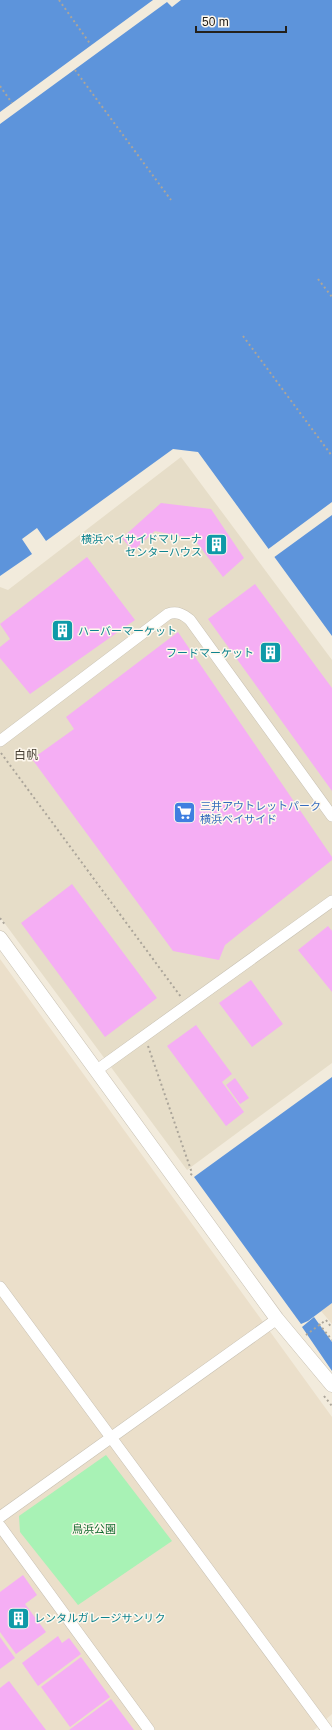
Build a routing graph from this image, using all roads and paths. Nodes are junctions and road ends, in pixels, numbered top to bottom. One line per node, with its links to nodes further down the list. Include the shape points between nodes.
1 (59, 0): 2 (path)
2 (92, 45)
3 (75, 70): 6 (path)
4 (0, 86): 5 (path)
5 (12, 103)
6 (171, 200)
7 (318, 279): 8 (path)
8 (332, 297)
9 (243, 336): 10 (path)
10 (332, 456)
11 (0, 741): 13 (street, via 168,614 183,614 190,620)
12 (0, 752): 16 (path)
13 (332, 816)
14 (332, 900): 18 (street)
15 (0, 938): 18 (street)
16 (182, 998)
17 (141, 1049): 19 (path, via 147,1044 192,1173 190,1177)
18 (97, 1070): 21 (street)
19 (185, 1171)
20 (0, 1287): 27 (street)
21 (277, 1319): 26 (street); 27 (street)
22 (319, 1324): 23 (path, via 326,1320); 24 (path); 25 (path)
23 (332, 1328)
24 (306, 1336)
25 (332, 1340)
26 (332, 1385)
27 (112, 1438): 28 (street); 31 (street)
28 (0, 1517)
29 (0, 1526): 30 (street)
30 (149, 1730)
31 (328, 1730)

